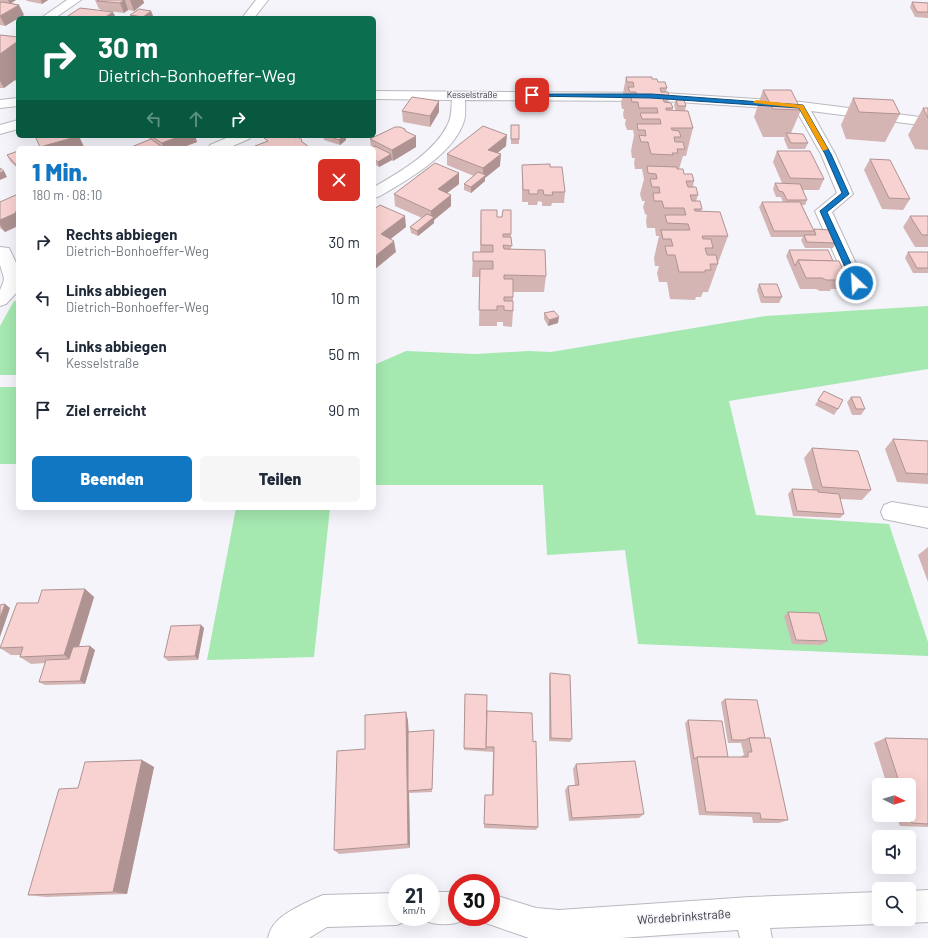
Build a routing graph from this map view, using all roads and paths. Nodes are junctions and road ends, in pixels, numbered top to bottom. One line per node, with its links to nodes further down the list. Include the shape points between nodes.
1 (75, 0): 3 (street)
2 (262, 0): 4 (street)
3 (50, 16)
4 (250, 16)
5 (376, 95): 6 (street, Kesselstraße)
6 (459, 95): 9 (street, Kesselstraße, via 639,96); 15 (street, via 456,123 445,139 426,159 404,176)
7 (16, 102): 8 (street)
8 (0, 104)
9 (801, 106): 10 (street, Kesselstraße); 18 (street, via 828,154 846,194 823,211)
10 (928, 122)
11 (16, 125): 12 (street)
12 (0, 130)
13 (239, 138): 14 (street)
14 (220, 146)
15 (376, 192)
16 (16, 244): 17 (street)
17 (2, 253): 19 (street, via 14,277 12,287)
18 (856, 283)
19 (0, 300)
20 (892, 512): 21 (street)
21 (928, 518)
22 (928, 906): 23 (street)
23 (916, 907)
24 (388, 909): 28 (street, via 323,911 293,929)
25 (872, 909): 27 (street, Wördebrinkstraße)
26 (500, 913): 27 (street, Wördebrinkstraße, via 536,924 559,926)
27 (753, 925)
28 (284, 938)

